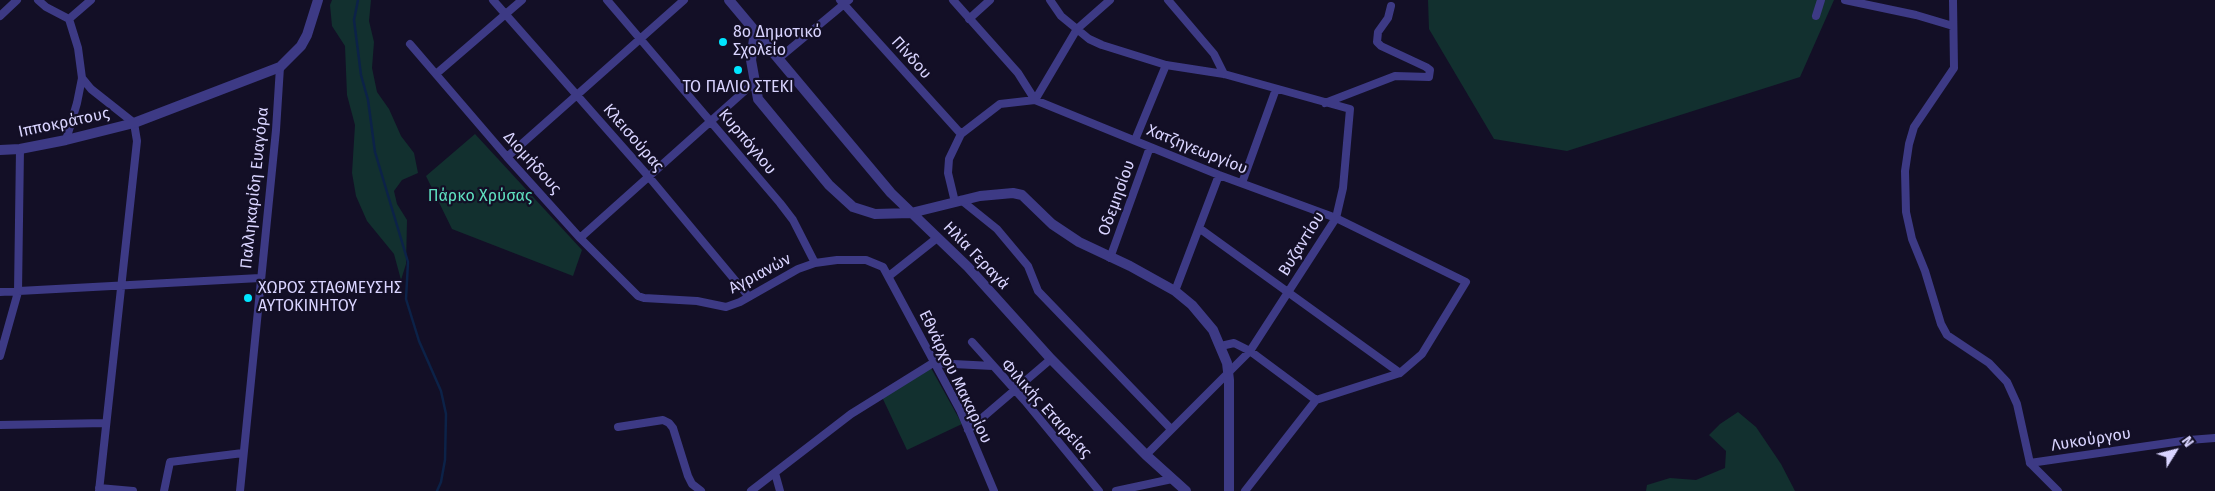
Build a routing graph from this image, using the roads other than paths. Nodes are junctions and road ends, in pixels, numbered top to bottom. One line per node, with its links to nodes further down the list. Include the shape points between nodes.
1 (17, 0): 21 (street)
2 (38, 0): 23 (street)
3 (91, 0): 23 (street)
4 (318, 0): 32 (street, via 307,35)
5 (492, 0): 20 (street, Κλεισούρας)
6 (522, 0): 20 (street)
7 (607, 0): 28 (street, Κυρπόγλου)
8 (684, 0): 28 (street)
9 (729, 0): 27 (street, Ηλία Γεραγά)
10 (953, 0): 24 (street)
11 (990, 0): 24 (street)
12 (1050, 0): 26 (street, via 1061,16)
13 (1110, 0): 26 (street)
14 (1168, 0): 34 (street, via 1214,54)
15 (1821, 0): 22 (street)
16 (1845, 0): 25 (street)
17 (1953, 0): 25 (street)
18 (844, 1): 30 (street); 43 (street, Πίνδου)
19 (1391, 6): 40 (street, via 1388,18 1378,32 1377,42 1426,67 1430,70 1429,77 1395,76)
20 (505, 14): 33 (street); 38 (street, Κλεισούρας)
21 (0, 16)
22 (1816, 16)
23 (69, 19): 35 (street)
24 (969, 19): 39 (street, via 1018,73)
25 (1953, 26): 89 (street, via 1954,68 1914,127 1909,144 1905,171 1906,212 1941,324 1947,335 1989,363 2007,382 2017,404)
26 (1077, 29): 31 (street, via 1102,45); 39 (street)
27 (755, 32): 30 (street, Ηλία Γεραγά); 36 (street, via 751,60)
28 (640, 38): 38 (street); 41 (street, Κυρπόγλου)
29 (410, 44): 33 (street, Διομήδους)
30 (778, 59): 54 (street, Ηλία Γεραγά)
31 (1166, 65): 34 (street); 45 (street, Οδεμησίου)
32 (280, 67): 42 (street, Ιπποκράτους); 62 (street, Παλληκαρίδη Ευαγόρα)
33 (436, 74): 49 (street, Διομήδους)
34 (1224, 74): 37 (street)
35 (82, 78): 42 (street); 44 (street)
36 (755, 86): 41 (street); 54 (street, via 758,99 840,197 853,207 876,214)
37 (1276, 89): 40 (street); 52 (street)
38 (577, 96): 49 (street); 51 (street, Κλεισούρας)
39 (1035, 100): 43 (street, via 1000,104); 45 (street, Χατζηγεωργίου)
40 (1326, 103): 55 (street, Βυζαντίου, via 1350,109 1343,188)
41 (712, 120): 51 (street); 60 (street, Κυρπόγλου, via 793,220)
42 (134, 124): 44 (street, Ιπποκράτους); 63 (street, via 137,141)
43 (961, 134): 53 (street, via 949,159 948,173)
44 (66, 140): 47 (street, Ιπποκράτους)
45 (1135, 140): 46 (street, Χατζηγεωργίου)
46 (1150, 147): 50 (street, Χατζηγεωργίου); 59 (street, Οδεμησίου)
47 (20, 149): 48 (street, Ιπποκράτους); 66 (street)
48 (0, 150)
49 (507, 157): 57 (street, Διομήδους)
50 (1219, 175): 52 (street, Χατζηγεωργίου); 56 (street)
51 (650, 177): 57 (street); 69 (street, Κλεισούρας)
52 (1242, 183): 55 (street, Χατζηγεωργίου)
53 (958, 201): 54 (street); 59 (street, via 1000,193 1022,195 1052,224); 84 (street, via 997,229 1028,266 1038,291)
54 (911, 213): 58 (street, Ηλία Γεραγά)
55 (1336, 218): 67 (street, Βυζαντίου); 77 (street, Χατζηγεωργίου, via 1466,282 1422,354)
56 (1199, 228): 64 (street); 67 (street)
57 (580, 238): 68 (street, Διομήδους)
58 (937, 238): 61 (street); 74 (street, Ηλία Γεραγά, via 968,267)
59 (1110, 258): 64 (street)
60 (815, 263): 61 (street, Αγριανών, via 866,260 883,267); 69 (street, Αγριανών, via 786,275)
61 (889, 276): 75 (street, Εθνάρχου Μακαρίου)
62 (260, 278): 63 (street); 87 (street, Παλληκαρίδη Ευαγόρα)
63 (121, 286): 66 (street); 81 (street)
64 (1175, 291): 71 (street, via 1205,320)
65 (0, 292): 66 (street)
66 (18, 292): 73 (street)
67 (1288, 293): 72 (street, Βυζαντίου); 77 (street)
68 (638, 296): 69 (street, Αγριανών, via 726,307)
69 (749, 297)
70 (972, 342): 76 (street)
71 (1221, 346): 72 (street, via 1234,343); 78 (street)
72 (1250, 351): 78 (street, Βυζαντίου); 80 (street)
73 (0, 356)
74 (1051, 359): 79 (street); 88 (street, Ηλία Γεραγά)
75 (933, 363): 76 (street, Φιλικής Εταιρείας); 85 (street, Εθνάρχου Μακαρίου); 90 (street, via 850,414)
76 (992, 366): 79 (street, Φιλικής Εταιρείας)
77 (1400, 373): 80 (street)
78 (1228, 374): 84 (street, Βυζαντίου); 103 (street)
79 (1014, 390): 85 (street); 100 (street, Φιλικής Εταιρείας)
80 (1316, 400): 104 (street)
81 (106, 423): 82 (street); 92 (street)
82 (0, 425)
83 (618, 427): 96 (street, via 663,420 670,423 688,476)
84 (1171, 429): 88 (street, Βυζαντίου)
85 (968, 430): 99 (street, Εθνάρχου Μακαρίου)
86 (2215, 438): 89 (street, Λυκούργου)
87 (243, 453): 94 (street, via 170,462); 95 (street, Παλληκαρίδη Ευαγόρα)
88 (1146, 455): 91 (street, Ηλία Γεραγά)
89 (2030, 463): 105 (street)
90 (776, 473): 97 (street); 98 (street)
91 (1172, 479): 101 (street); 102 (street, Ηλία Γεραγά)
92 (99, 490): 93 (street)
93 (133, 491)
94 (164, 491)
95 (240, 491)
96 (701, 491)
97 (751, 491)
98 (780, 491)
99 (994, 491)
100 (1099, 491)
101 (1116, 491)
102 (1186, 491)
103 (1229, 491)
104 (1245, 491)
105 (2058, 491)

